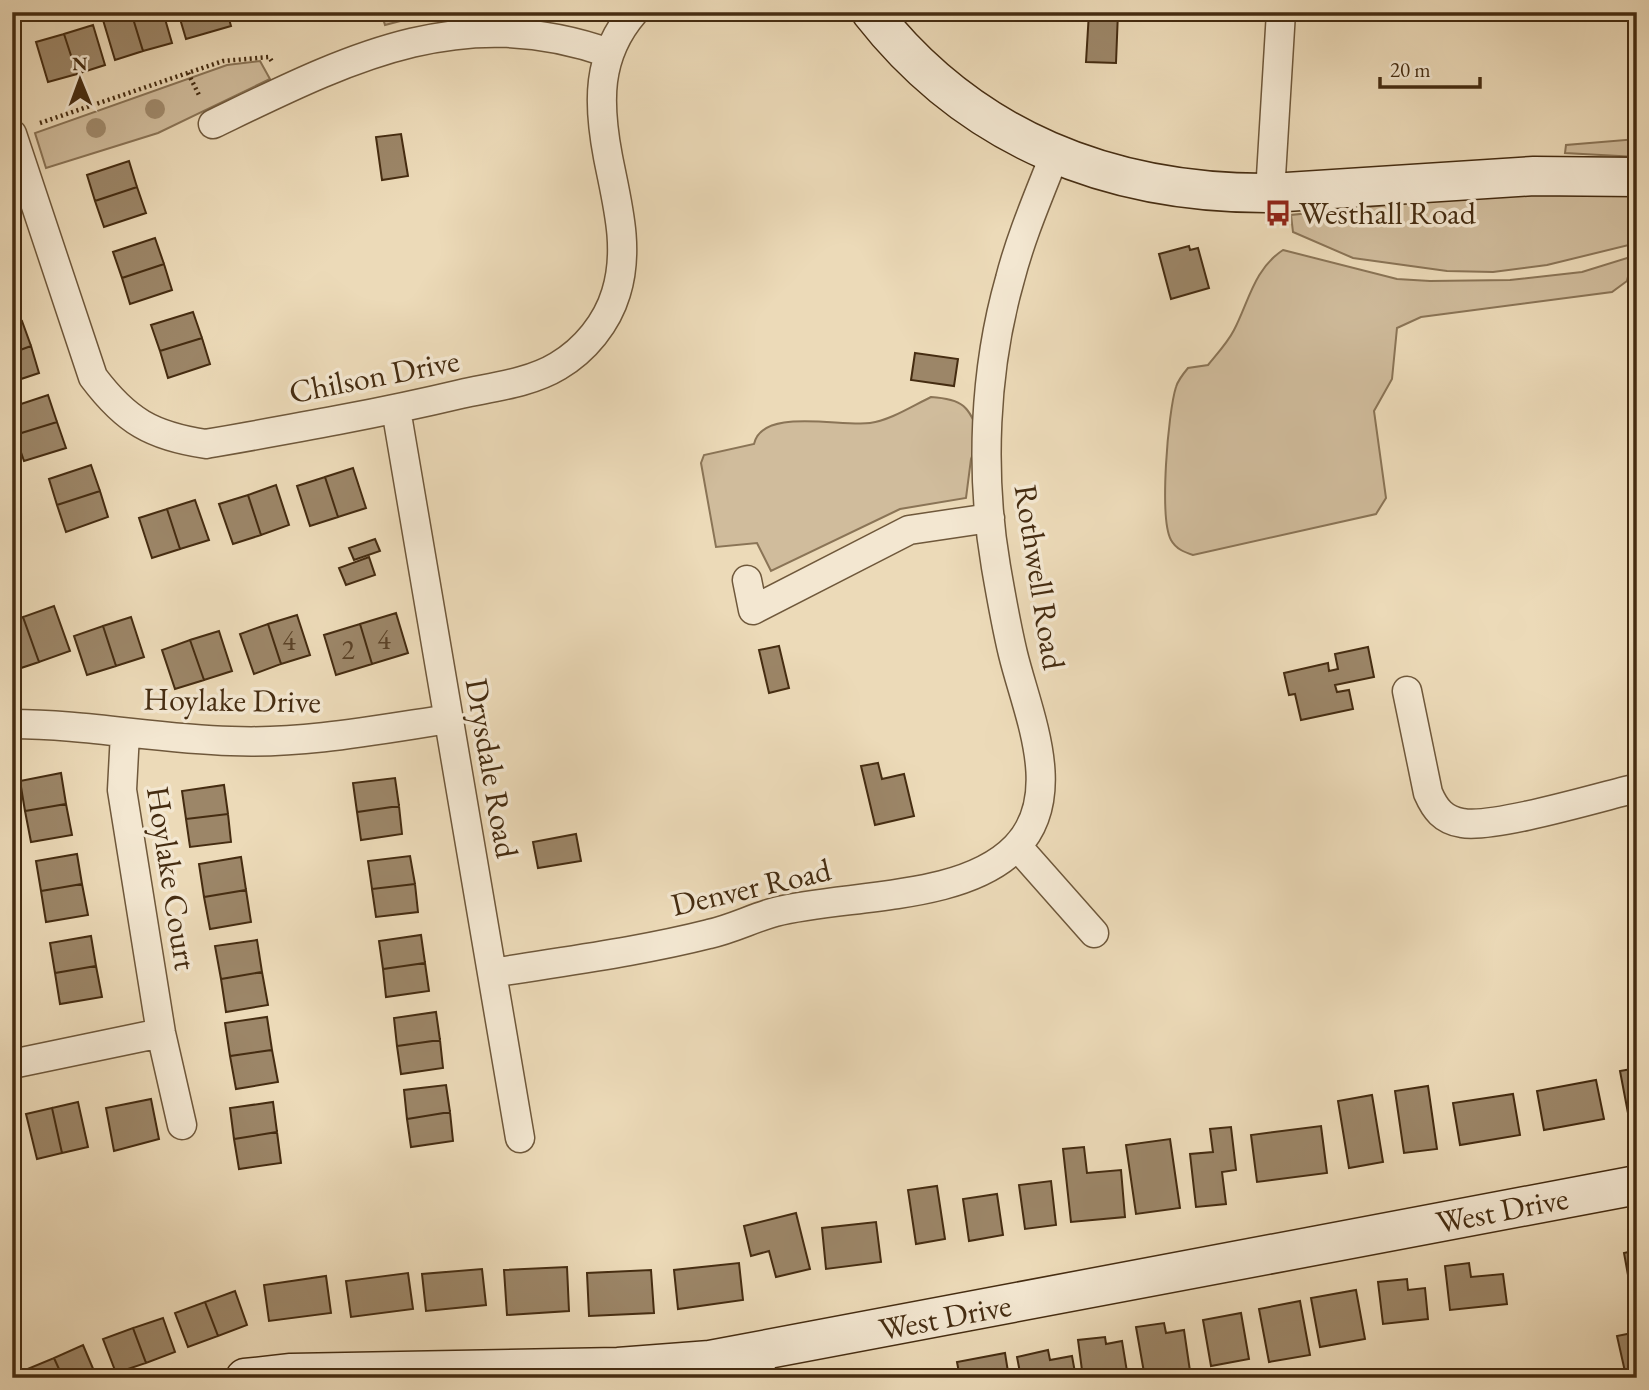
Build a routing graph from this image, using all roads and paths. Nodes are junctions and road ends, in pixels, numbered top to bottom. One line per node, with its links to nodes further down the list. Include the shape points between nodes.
1 (634, 12): 4 (street, Chilson Drive)
2 (871, 12): 9 (street, via 902,49 946,88)
3 (1281, 12): 11 (street)
4 (609, 53): 5 (street, via 550,35 481,31 373,52); 12 (street, Chilson Drive, via 599,102 624,249 609,312 581,349 556,368)
5 (289, 88): 6 (path, via 269,57 223,61); 7 (street)
6 (38, 124)
7 (213, 124)
8 (12, 134): 12 (street, Chilson Drive, via 93,377 138,424 159,434 206,444)
9 (1055, 154): 11 (street, via 1153,185); 13 (street, Rothwell Road, via 999,322 987,467)
10 (1637, 177): 11 (street, via 1534,176)
11 (1270, 193)
12 (396, 410): 16 (street, Drysdale Road)
13 (990, 518): 14 (street, via 909,530 753,610); 20 (street, Rothwell Road, via 1013,655 1040,769 1038,804)
14 (747, 580)
15 (1407, 691): 19 (street, via 1428,793 1434,807 1451,820 1471,824 1507,818)
16 (449, 719): 18 (street, Hoylake Drive, via 282,742); 22 (street, Drysdale Road)
17 (12, 724): 18 (street, Hoylake Drive)
18 (125, 733): 23 (street, Hoylake Court, via 122,790)
19 (1637, 789)
20 (1017, 846): 21 (street); 22 (street, Denver Road, via 994,864 918,892 775,912 711,934)
21 (1094, 933)
22 (492, 974): 26 (street, Drysdale Road)
23 (161, 1033): 24 (street); 25 (street, Hoylake Court)
24 (12, 1064)
25 (182, 1125)
26 (520, 1138)
27 (1637, 1185): 28 (street, West Drive)
28 (767, 1365): 29 (street, West Drive, via 291,1373)
29 (245, 1378)

